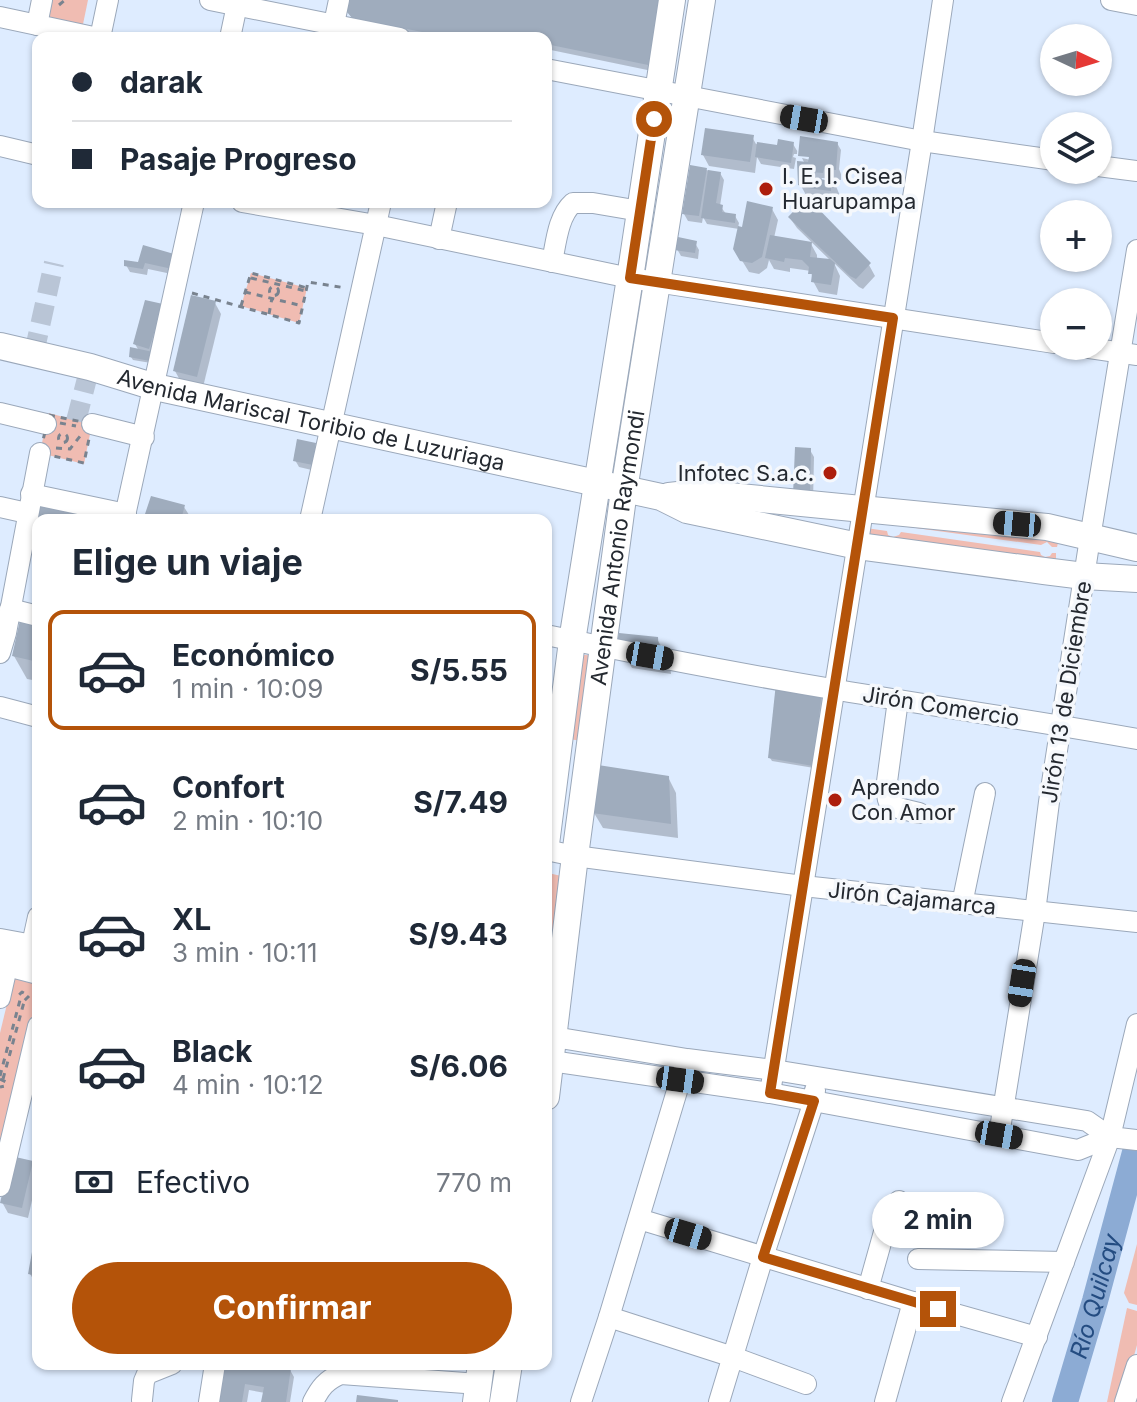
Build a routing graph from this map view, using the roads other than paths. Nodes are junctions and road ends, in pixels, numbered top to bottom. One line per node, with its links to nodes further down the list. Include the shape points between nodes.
1 (42, 0): 13 (street)
2 (108, 0): 16 (street)
3 (210, 0): 9 (street)
4 (339, 0): 14 (street)
5 (672, 0): 19 (main road, Avenida Antonio Raymondi)
6 (702, 0): 20 (main road, Avenida Antonio Raymondi)
7 (943, 0): 21 (street)
8 (1111, 0): 11 (street)
9 (237, 5): 10 (street); 17 (street)
10 (268, 5): 14 (street)
11 (1137, 5)
12 (0, 17): 13 (street)
13 (37, 25): 15 (street)
14 (332, 31)
15 (70, 32)
16 (100, 32)
17 (231, 32)
18 (552, 70): 19 (street)
19 (658, 91): 20 (street); 27 (main road, Avenida Antonio Raymondi)
20 (686, 97): 21 (street); 28 (main road, Avenida Antonio Raymondi)
21 (922, 141): 24 (street); 40 (street)
22 (0, 146): 23 (street)
23 (32, 154)
24 (1040, 158)
25 (1112, 168): 26 (street)
26 (1137, 171)
27 (645, 175): 28 (street); 33 (main road, Avenida Antonio Raymondi)
28 (672, 179): 39 (main road, Avenida Antonio Raymondi)
29 (193, 208): 44 (street)
30 (304, 208): 34 (street)
31 (380, 208): 34 (street)
32 (446, 208): 35 (street)
33 (640, 211): 37 (street, via 573,203 562,218); 38 (main road, Avenida Antonio Raymondi)
34 (376, 225): 35 (street); 48 (street)
35 (439, 239): 37 (street)
36 (1137, 250): 43 (street, Jirón 13 de Diciembre)
37 (552, 262): 38 (street)
38 (630, 278): 39 (street); 51 (main road, Avenida Antonio Raymondi)
39 (656, 282): 40 (street); 52 (main road, Avenida Antonio Raymondi)
40 (893, 318): 41 (street); 56 (street)
41 (1040, 341)
42 (0, 346): 44 (main road, Avenida Mariscal Toribio de Luzuriaga)
43 (1128, 354): 60 (street, Jirón 13 de Diciembre)
44 (155, 387): 48 (main road, Avenida Mariscal Toribio de Luzuriaga); 49 (street)
45 (0, 413): 46 (street)
46 (46, 424)
47 (92, 425): 49 (street)
48 (330, 425): 51 (main road, Avenida Mariscal Toribio de Luzuriaga); 59 (street)
49 (144, 437): 58 (street)
50 (40, 453): 54 (street)
51 (597, 483): 52 (main road, Avenida Mariscal Toribio de Luzuriaga); 69 (main road, Avenida Antonio Raymondi)
52 (624, 490): 53 (main road, Avenida Mariscal Toribio de Luzuriaga); 70 (main road, Avenida Antonio Raymondi)
53 (661, 497): 56 (main road, via 719,495); 61 (main road, via 687,510)
54 (29, 503): 55 (street); 57 (street); 65 (street)
55 (0, 507)
56 (864, 509): 60 (main road, via 1047,527); 61 (street)
57 (104, 514)
58 (126, 514)
59 (311, 514)
60 (1090, 538): 62 (main road); 63 (street, Jirón 13 de Diciembre)
61 (858, 546): 63 (main road); 71 (street)
62 (1137, 548)
63 (1084, 576): 64 (main road); 75 (street, Jirón 13 de Diciembre)
64 (1137, 579)
65 (11, 605): 66 (street); 68 (street)
66 (32, 614)
67 (552, 636): 69 (street, Jirón Comercio)
68 (2, 639)
69 (572, 641): 70 (street, Jirón Comercio); 77 (main road, Avenida Antonio Raymondi)
70 (603, 647): 71 (street, Jirón Comercio); 78 (main road, Avenida Antonio Raymondi)
71 (834, 690): 72 (street, Jirón Comercio); 83 (street)
72 (898, 700): 75 (street, Jirón Comercio); 80 (street, via 888,800)
73 (0, 707): 74 (street)
74 (32, 715)
75 (1061, 725): 76 (street, Jirón Comercio); 85 (street, Jirón 13 de Diciembre)
76 (1137, 739)
77 (553, 744): 78 (street)
78 (590, 751): 82 (main road, Avenida Antonio Raymondi)
79 (985, 793): 84 (street)
80 (919, 813)
81 (552, 849): 82 (street, Jirón Cajamarca)
82 (575, 856): 83 (street, Jirón Cajamarca); 91 (main road, Avenida Antonio Raymondi)
83 (803, 886): 84 (street, Jirón Cajamarca); 96 (street)
84 (962, 904): 85 (street, Jirón Cajamarca)
85 (1035, 912): 86 (street, Jirón Cajamarca); 101 (street, Jirón 13 de Diciembre)
86 (1137, 922)
87 (32, 928): 88 (street)
88 (18, 954): 89 (street)
89 (15, 1000)
90 (1137, 1024): 103 (street)
91 (552, 1026)
92 (552, 1048): 95 (street)
93 (552, 1049): 98 (street)
94 (32, 1051): 104 (street)
95 (687, 1059): 96 (street); 98 (street)
96 (774, 1070): 97 (street); 99 (street)
97 (816, 1078): 100 (street); 101 (street)
98 (680, 1080): 99 (street); 106 (street)
99 (770, 1093): 100 (street)
100 (814, 1101): 102 (street); 107 (street)
101 (1003, 1109): 102 (street, Jirón 13 de Diciembre); 103 (street, via 1087,1121)
102 (999, 1135): 103 (street, via 1078,1150)
103 (1123, 1138): 109 (street)
104 (0, 1186)
105 (899, 1201): 110 (street)
106 (639, 1219): 107 (street); 112 (street)
107 (763, 1257): 110 (street); 114 (street)
108 (918, 1259): 109 (street)
109 (1064, 1262): 113 (street)
110 (868, 1289): 111 (street)
111 (913, 1302): 113 (street); 127 (street)
112 (609, 1317): 114 (street); 125 (street)
113 (1037, 1337): 128 (street)
114 (733, 1357): 120 (street); 126 (street)
115 (1137, 1365): 129 (street)
116 (157, 1370): 121 (street, via 147,1374)
117 (214, 1370): 122 (street)
118 (508, 1370): 124 (main road)
119 (479, 1383): 123 (street, via 341,1374 329,1379)
120 (806, 1384)
121 (142, 1400)
122 (209, 1402)
123 (313, 1402)
124 (503, 1402)
125 (581, 1402)
126 (719, 1402)
127 (885, 1402)
128 (1012, 1402)
129 (1125, 1402)

